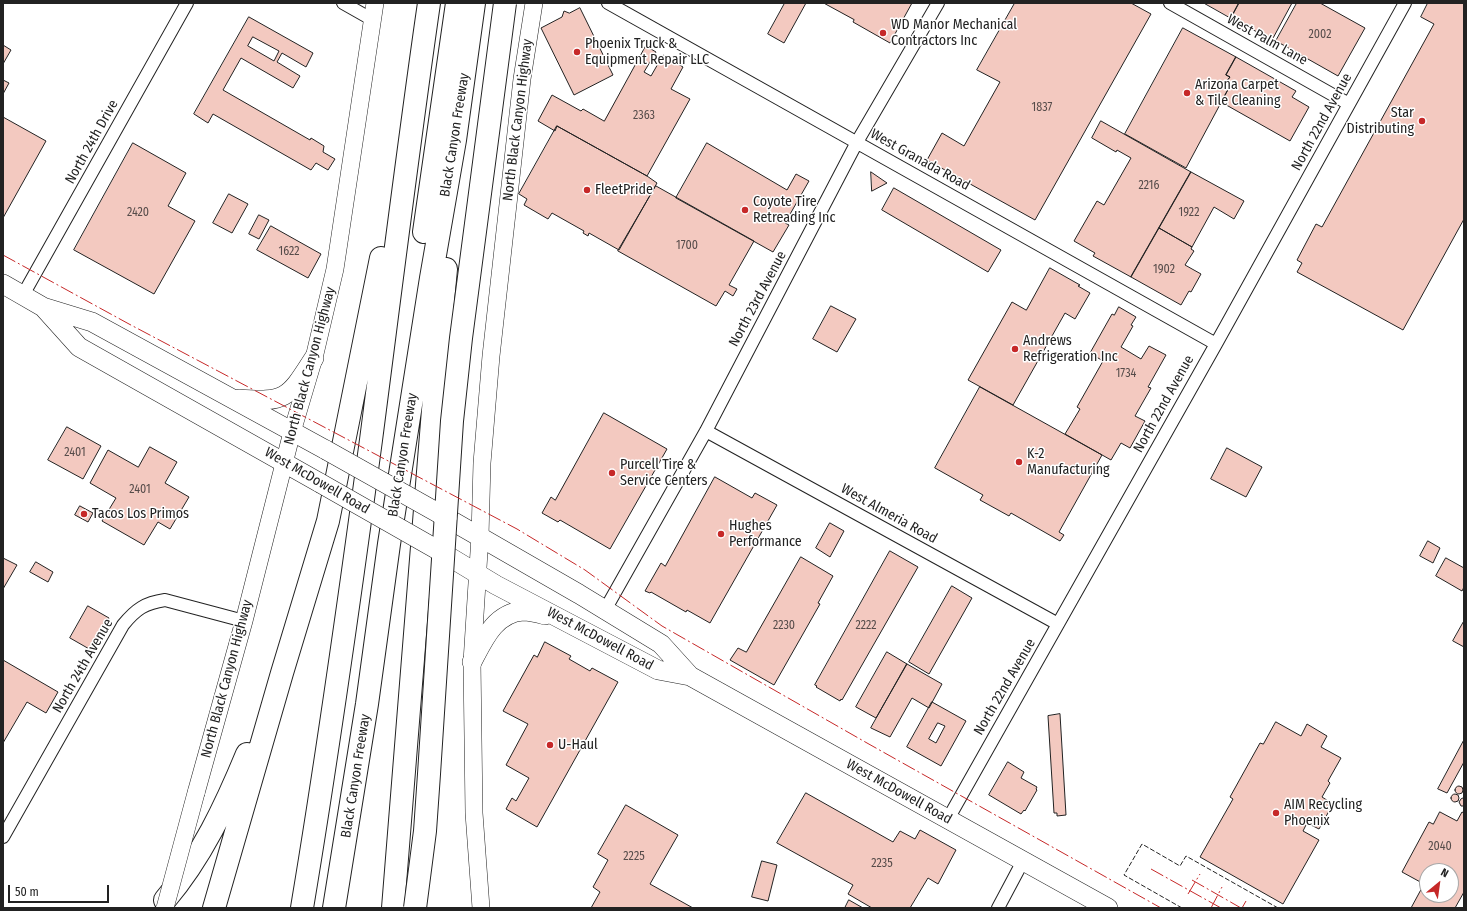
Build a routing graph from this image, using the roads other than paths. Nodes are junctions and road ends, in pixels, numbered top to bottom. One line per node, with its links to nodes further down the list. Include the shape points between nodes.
1 (187, 3): 19 (street, North 24th Drive)
2 (343, 3): 13 (street)
3 (375, 3): 13 (main road, North Black Canyon Highway)
4 (429, 3): 14 (highway)
5 (457, 3): 37 (highway, via 347,768 342,810)
6 (474, 3): 16 (highway, Black Canyon Freeway)
7 (505, 3): 46 (highway, bridge, via 452,421 425,831)
8 (534, 3): 27 (main road, North Black Canyon Highway, via 524,65 491,356 482,463)
9 (608, 3): 17 (street, West Granada Road)
10 (938, 3): 17 (street, North 23rd Avenue)
11 (1170, 3): 15 (street, West Palm Lane)
12 (1405, 3): 15 (street, North 22nd Avenue)
13 (373, 20): 22 (main road, North Black Canyon Highway, via 335,269)
14 (416, 94): 34 (highway, via 328,521); 43 (highway, via 355,562)
15 (1350, 104): 21 (street, North 22nd Avenue)
16 (455, 140): 37 (highway, Black Canyon Freeway, via 390,536); 45 (highway, via 450,227)
17 (857, 142): 21 (street, West Granada Road); 24 (street, North 23rd Avenue)
18 (3, 284): 19 (main road, West McDowell Road)
19 (23, 295): 20 (main road, West McDowell Road)
20 (44, 307): 23 (main road, West McDowell Road, via 92,322); 26 (main road, West McDowell Road, via 79,347)
21 (1216, 344): 32 (street, North 22nd Avenue)
22 (314, 358): 23 (main road, via 294,388 283,397 266,401); 25 (main road, North Black Canyon Highway)
23 (232, 398): 25 (main road, West McDowell Road)
24 (706, 431): 29 (street, North 23rd Avenue); 32 (street, West Almeria Road)
25 (292, 432): 26 (main road, North Black Canyon Highway); 27 (main road, West McDowell Road, bridge)
26 (284, 463): 28 (main road, West McDowell Road, bridge); 31 (main road, North Black Canyon Highway)
27 (480, 536): 28 (main road, North Black Canyon Highway); 29 (main road, West McDowell Road)
28 (478, 574): 30 (main road, West McDowell Road); 33 (main road, North Black Canyon Highway)
29 (605, 610): 35 (main road, West McDowell Road, via 661,644)
30 (556, 616): 33 (main road, via 525,611 507,614 489,630); 35 (main road, West McDowell Road, via 658,670)
31 (244, 621): 38 (street, North 24th Avenue, via 165,600 141,607 132,615 123,625); 41 (main road, North Black Canyon Highway, bridge)
32 (1058, 624): 36 (street, North 22nd Avenue)
33 (472, 662): 47 (main road, North Black Canyon Highway, via 474,813)
34 (282, 673): 40 (highway, via 210,834); 42 (highway)
35 (690, 676): 36 (main road, West McDowell Road)
36 (948, 819): 39 (main road, West McDowell Road)
37 (348, 824): 44 (highway, Black Canyon Freeway)
38 (3, 837)
39 (1024, 861): 48 (street); 49 (main road, West McDowell Road)
40 (158, 908)
41 (165, 908)
42 (214, 908)
43 (302, 908)
44 (334, 908)
45 (393, 908)
46 (415, 908)
47 (481, 908)
48 (998, 908)
49 (1108, 908)

